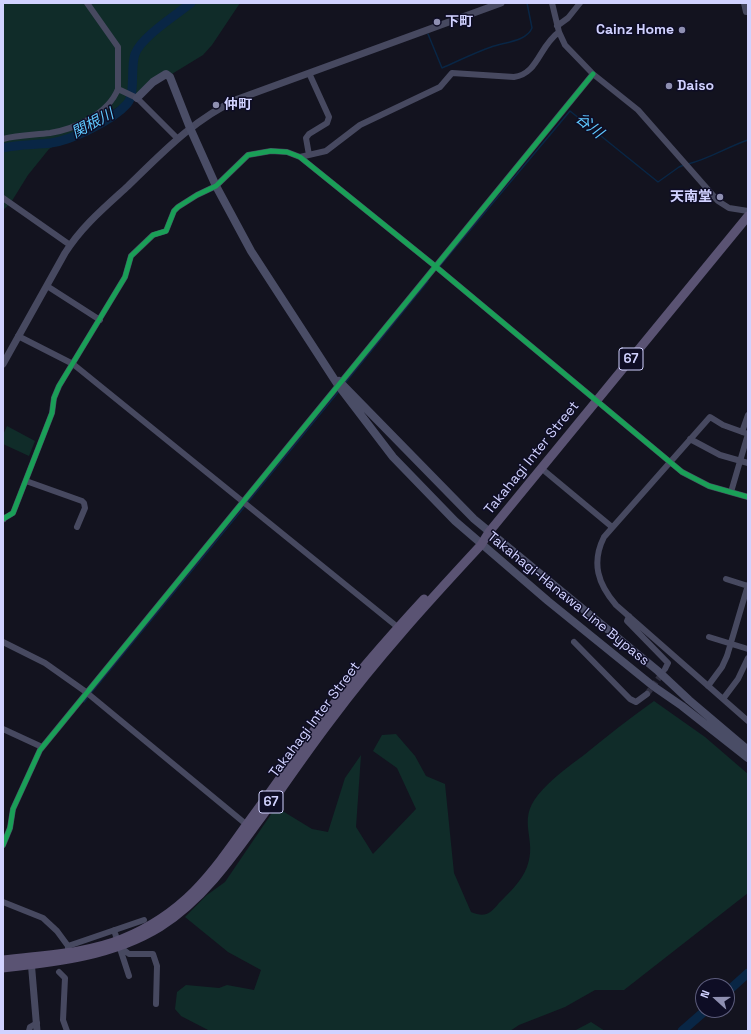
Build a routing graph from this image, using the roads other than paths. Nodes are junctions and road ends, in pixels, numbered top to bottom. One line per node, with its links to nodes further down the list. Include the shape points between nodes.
1 (87, 3): 10 (street, via 118,46)
2 (501, 3): 8 (street)
3 (552, 3): 7 (street)
4 (580, 3): 7 (street)
5 (744, 3): 6 (street)
6 (748, 12)
7 (558, 29): 9 (street, via 565,45); 15 (street, via 523,76 452,73 440,87 360,125 326,151)
8 (309, 73): 12 (street, via 227,104); 15 (street, via 329,117 327,123 306,138)
9 (593, 74): 19 (street, via 630,102 718,201 730,208); 22 (street)
10 (120, 90): 11 (street); 13 (street, via 105,108 64,129)
11 (135, 96): 12 (main road, Takahagi-Hanawa Line Bypass, via 164,75 169,75); 14 (street)
12 (190, 128): 14 (street); 17 (main road, Takahagi-Hanawa Line Bypass)
13 (3, 139)
14 (178, 139): 21 (street, via 86,225)
15 (309, 155): 16 (street)
16 (300, 157): 17 (street, via 287,152 271,151 248,155); 22 (street)
17 (216, 186): 24 (street, via 182,203 174,211 166,231 153,235 131,256 125,277); 28 (main road, Takahagi-Hanawa Line Bypass, via 267,277)
18 (3, 198): 21 (street)
19 (748, 211)
20 (748, 216): 29 (main road, Takahagi Inter Street / 67)
21 (70, 245): 23 (street)
22 (435, 266): 28 (street); 29 (street)
23 (47, 286): 24 (street); 25 (street)
24 (100, 320): 27 (street)
25 (18, 336): 26 (street); 27 (street)
26 (3, 364)
27 (73, 364): 37 (street, via 54,398 52,413); 40 (street)
28 (339, 384): 40 (street); 44 (main road, Takahagi-Hanawa Line Bypass, via 360,400 448,494); 45 (main road, Takahagi-Hanawa Line Bypass, via 393,457 434,502)
29 (596, 401): 34 (street); 36 (main road, Takahagi Inter Street / 67)
30 (748, 415): 31 (street)
31 (746, 433): 32 (street, via 723,425 710,416); 33 (street)
32 (690, 439): 33 (street, via 713,452); 34 (street)
33 (740, 461): 35 (street); 38 (street)
34 (669, 463): 38 (street, via 698,482); 43 (street)
35 (748, 463)
36 (542, 468): 43 (street); 44 (main road, Takahagi Inter Street / 67)
37 (26, 481): 41 (street, via 12,515); 42 (street, via 82,501 84,508)
38 (731, 492): 39 (street)
39 (748, 497)
40 (243, 502): 49 (street); 58 (street)
41 (3, 519)
42 (77, 527)
43 (612, 527): 48 (street, via 604,537 598,554 600,583 608,596)
44 (489, 532): 45 (main road, Takahagi Inter Street / 67); 64 (main road, Takahagi-Hanawa Line Bypass, via 658,670)
45 (479, 543): 49 (main road, Takahagi Inter Street / 67); 65 (main road, Takahagi-Hanawa Line Bypass, via 641,676)
46 (726, 579): 47 (street)
47 (748, 585): 53 (street)
48 (629, 616): 56 (street, via 627,621 668,663); 57 (street)
49 (400, 629): 66 (main road, Takahagi Inter Street / 67, via 326,714); 71 (main road, Takahagi Inter Street / 67, via 213,882 172,918 147,933)
50 (709, 637): 53 (street)
51 (3, 642): 58 (street, via 45,663)
52 (574, 642): 59 (street, via 630,699 636,702)
53 (731, 644): 54 (street); 57 (street, via 722,667)
54 (748, 649)
55 (748, 658): 60 (street, via 738,679)
56 (665, 668)
57 (708, 686): 60 (street)
58 (86, 692): 63 (street); 66 (street)
59 (646, 694)
60 (723, 699): 61 (street)
61 (748, 719)
62 (3, 729): 63 (street)
63 (42, 747): 67 (street, via 13,809 10,828)
64 (748, 750)
65 (748, 758)
66 (247, 825): 71 (main road, Takahagi Inter Street / 67, via 207,879 183,902)
67 (3, 845)
68 (3, 902): 72 (street, via 43,918 57,931)
69 (144, 920): 70 (street)
70 (114, 930): 71 (street); 72 (street)
71 (118, 943): 72 (main road, Takahagi Inter Street / 67, via 88,949); 74 (main road, Takahagi Inter Street / 67, via 83,956); 77 (street); 78 (street, via 129,954 153,954 158,966)
72 (68, 949): 74 (main road, Takahagi Inter Street / 67)
73 (3, 960): 74 (main road, Takahagi Inter Street / 67)
74 (31, 961): 75 (main road, Takahagi Inter Street / 67); 79 (street)
75 (3, 968)
76 (59, 972): 81 (street, via 65,978 63,1020)
77 (128, 976)
78 (156, 1004)
79 (37, 1027): 80 (street, via 30,1027)
80 (29, 1031)
81 (67, 1031)

